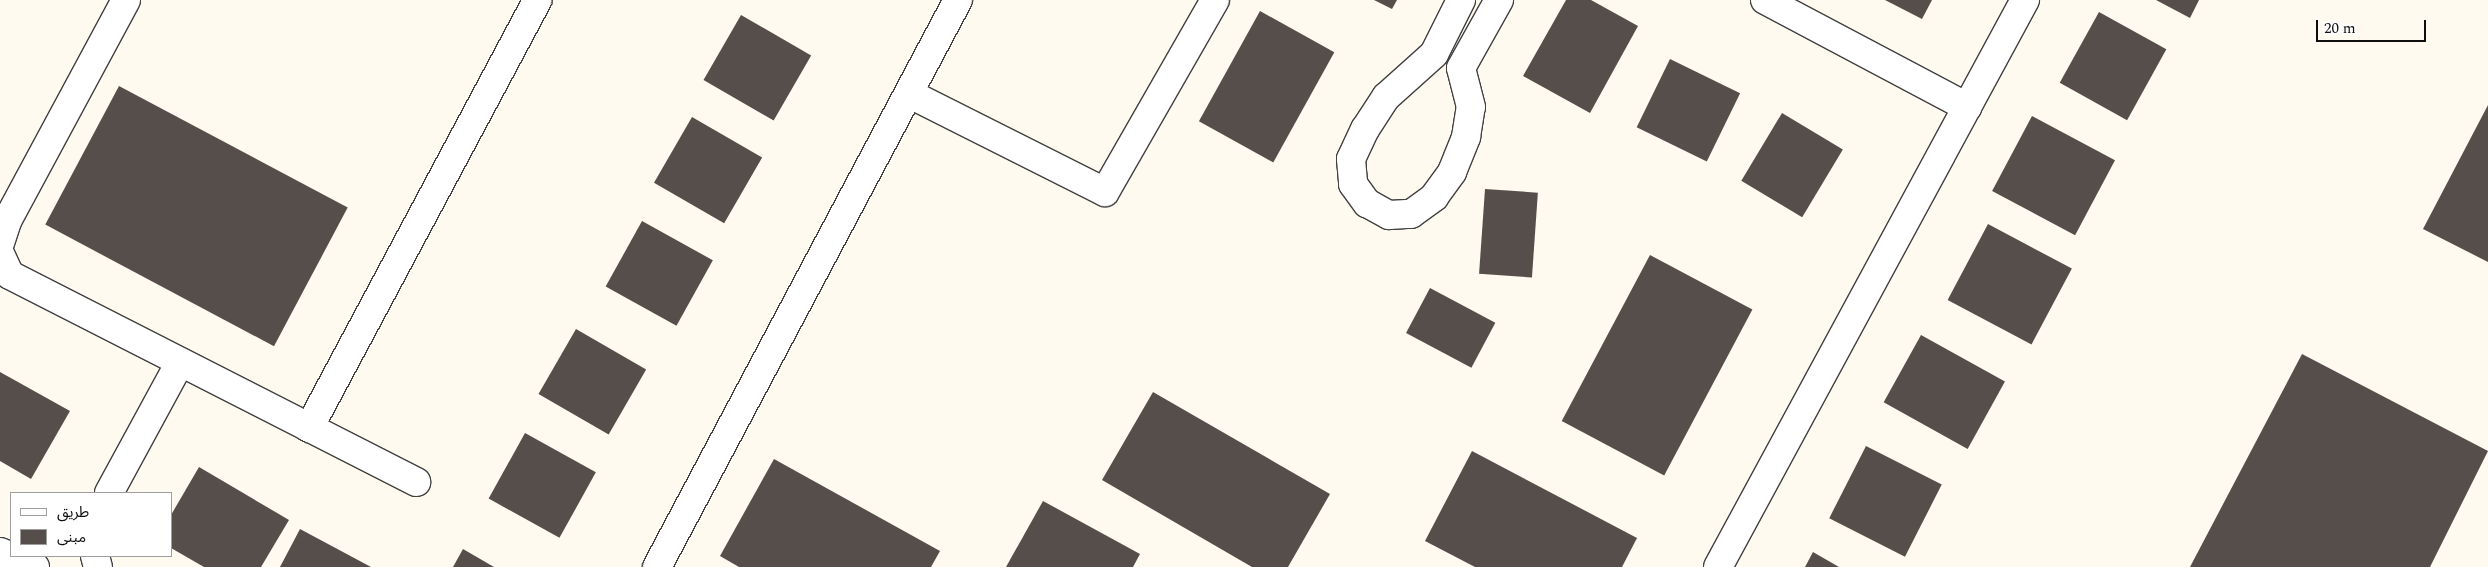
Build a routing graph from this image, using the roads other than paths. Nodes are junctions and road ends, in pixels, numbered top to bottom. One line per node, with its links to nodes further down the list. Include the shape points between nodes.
1 (126, 0): 11 (street, via 7,221)
2 (538, 0): 14 (street)
3 (958, 0): 9 (street)
4 (1215, 0): 9 (street, via 1105,192)
5 (1461, 0): 6 (street, via 1434,54 1386,97 1365,129 1351,159 1353,184 1367,203 1389,215 1410,214 1434,197 1452,172 1466,137 1471,108 1461,68)
6 (1499, 0)
7 (1765, 0): 10 (street)
8 (2025, 0): 10 (street)
9 (910, 94): 20 (street)
10 (1967, 107): 21 (street)
11 (0, 243)
12 (0, 254): 13 (street, via 10,275)
13 (180, 362): 14 (street); 16 (street)
14 (309, 428): 15 (street)
15 (416, 482)
16 (110, 492)
17 (12, 557): 19 (street)
18 (54, 557): 19 (street)
19 (33, 566)
20 (657, 567)
21 (1718, 567)

